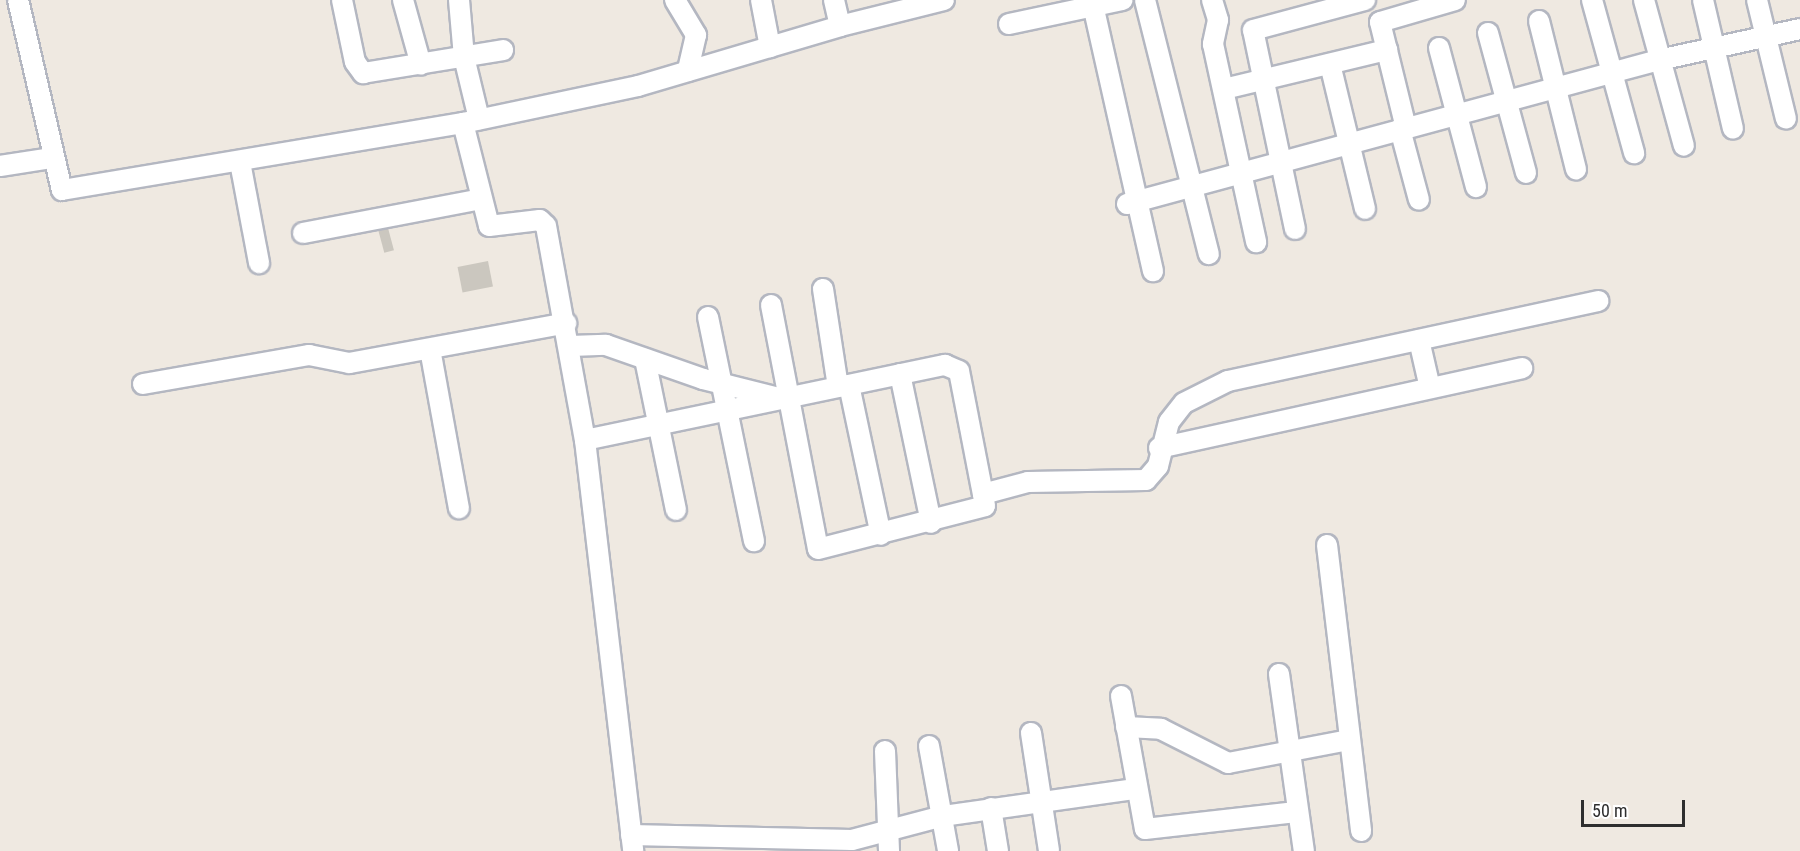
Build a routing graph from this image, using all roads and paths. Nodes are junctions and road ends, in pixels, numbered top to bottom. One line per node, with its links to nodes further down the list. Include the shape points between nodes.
1 (18, 0): 52 (street)
2 (342, 0): 37 (street, via 355,62 363,73)
3 (403, 0): 37 (street)
4 (459, 0): 34 (street)
5 (675, 0): 38 (street, via 696,34)
6 (761, 0): 29 (street)
7 (834, 0): 25 (street)
8 (944, 0): 19 (street)
9 (1123, 0): 20 (street)
10 (1145, 0): 59 (street)
11 (1212, 0): 42 (street, via 1218,20 1213,44)
12 (1365, 0): 40 (street, via 1254,29)
13 (1375, 0): 23 (street)
14 (1455, 0): 21 (street)
15 (1592, 0): 39 (street)
16 (1644, 0): 35 (street)
17 (1703, 0): 31 (street)
18 (1757, 0): 28 (street)
19 (909, 4): 25 (street)
20 (1093, 5): 24 (street); 63 (street)
21 (1416, 5): 23 (street)
22 (1539, 21): 41 (street)
23 (1380, 22): 33 (street)
24 (1009, 24)
25 (840, 26): 29 (street)
26 (1800, 28): 28 (street)
27 (1488, 33): 43 (street)
28 (1766, 36): 31 (street); 45 (street)
29 (770, 46): 38 (street)
30 (1439, 48): 44 (street)
31 (1713, 48): 35 (street); 48 (street)
32 (503, 50): 34 (street)
33 (1387, 50): 36 (street); 47 (street)
34 (464, 57): 37 (street); 46 (street)
35 (1659, 60): 39 (street); 50 (street)
36 (1330, 64): 40 (street); 49 (street)
37 (421, 65)
38 (688, 71): 46 (street)
39 (1610, 73): 41 (street); 51 (street)
40 (1262, 80): 42 (street); 53 (street)
41 (1556, 87): 43 (street); 56 (street)
42 (1224, 89): 57 (street)
43 (1506, 101): 44 (street); 58 (street)
44 (1457, 114): 47 (street); 60 (street)
45 (1786, 119)
46 (471, 121): 54 (street); 61 (street)
47 (1403, 128): 49 (street); 62 (street)
48 (1733, 129)
49 (1348, 143): 53 (street); 64 (street)
50 (1684, 146)
51 (1634, 153)
52 (52, 158): 54 (street, via 58,184 71,191); 55 (street)
53 (1281, 161): 57 (street); 65 (street)
54 (240, 162): 69 (street)
55 (0, 166)
56 (1576, 169)
57 (1243, 172): 59 (street); 67 (street)
58 (1526, 173)
59 (1193, 185): 63 (street); 68 (street)
60 (1476, 187)
61 (481, 199): 66 (street); 75 (street, via 489,226 544,223)
62 (1419, 200)
63 (1133, 202): 70 (street)
64 (1365, 209)
65 (1295, 229)
66 (303, 233)
67 (1256, 242)
68 (1209, 254)
69 (259, 263)
70 (1153, 271)
71 (823, 289): 84 (street)
72 (1598, 301): 76 (street)
73 (771, 305): 86 (street)
74 (708, 317): 83 (street)
75 (566, 323): 77 (street); 78 (street)
76 (1419, 340): 85 (street); 90 (street, via 1210,388 1184,402 1168,422)
77 (570, 346): 79 (street, via 606,345); 89 (street)
78 (430, 349): 82 (street, via 349,363 309,356); 92 (street)
79 (645, 359): 83 (street); 88 (street)
80 (1522, 368): 85 (street)
81 (900, 374): 84 (street); 91 (street, via 945,365 959,370); 94 (street)
82 (143, 384)
83 (722, 384): 86 (street); 87 (street)
84 (844, 386): 86 (street); 95 (street)
85 (1430, 388): 90 (street)
86 (787, 398): 87 (street); 95 (street, via 818,549)
87 (727, 411): 88 (street); 96 (street)
88 (658, 425): 89 (street); 93 (street)
89 (585, 440): 113 (street)
90 (1159, 448): 91 (street, via 1158,466 1146,480 1028,482)
91 (983, 494): 94 (street, via 985,506)
92 (459, 508)
93 (676, 510)
94 (931, 523): 95 (street)
95 (880, 535)
96 (754, 541)
97 (1327, 545): 102 (street)
98 (1279, 674): 105 (street)
99 (1121, 696): 100 (street)
100 (1126, 727): 105 (street, via 1161,729 1228,763); 106 (street)
101 (1031, 732): 107 (street)
102 (1349, 740): 105 (street); 111 (street)
103 (929, 746): 110 (street)
104 (885, 751): 112 (street)
105 (1287, 754): 109 (street)
106 (1136, 789): 107 (street); 109 (street, via 1141,822 1155,831)
107 (1042, 801): 108 (street); 116 (street)
108 (991, 808): 110 (street); 115 (street)
109 (1296, 812): 117 (street)
110 (943, 816): 112 (street); 114 (street)
111 (1361, 831)
112 (890, 841): 113 (street)
113 (632, 843)
114 (948, 851)
115 (998, 851)
116 (1049, 851)
117 (1304, 851)

